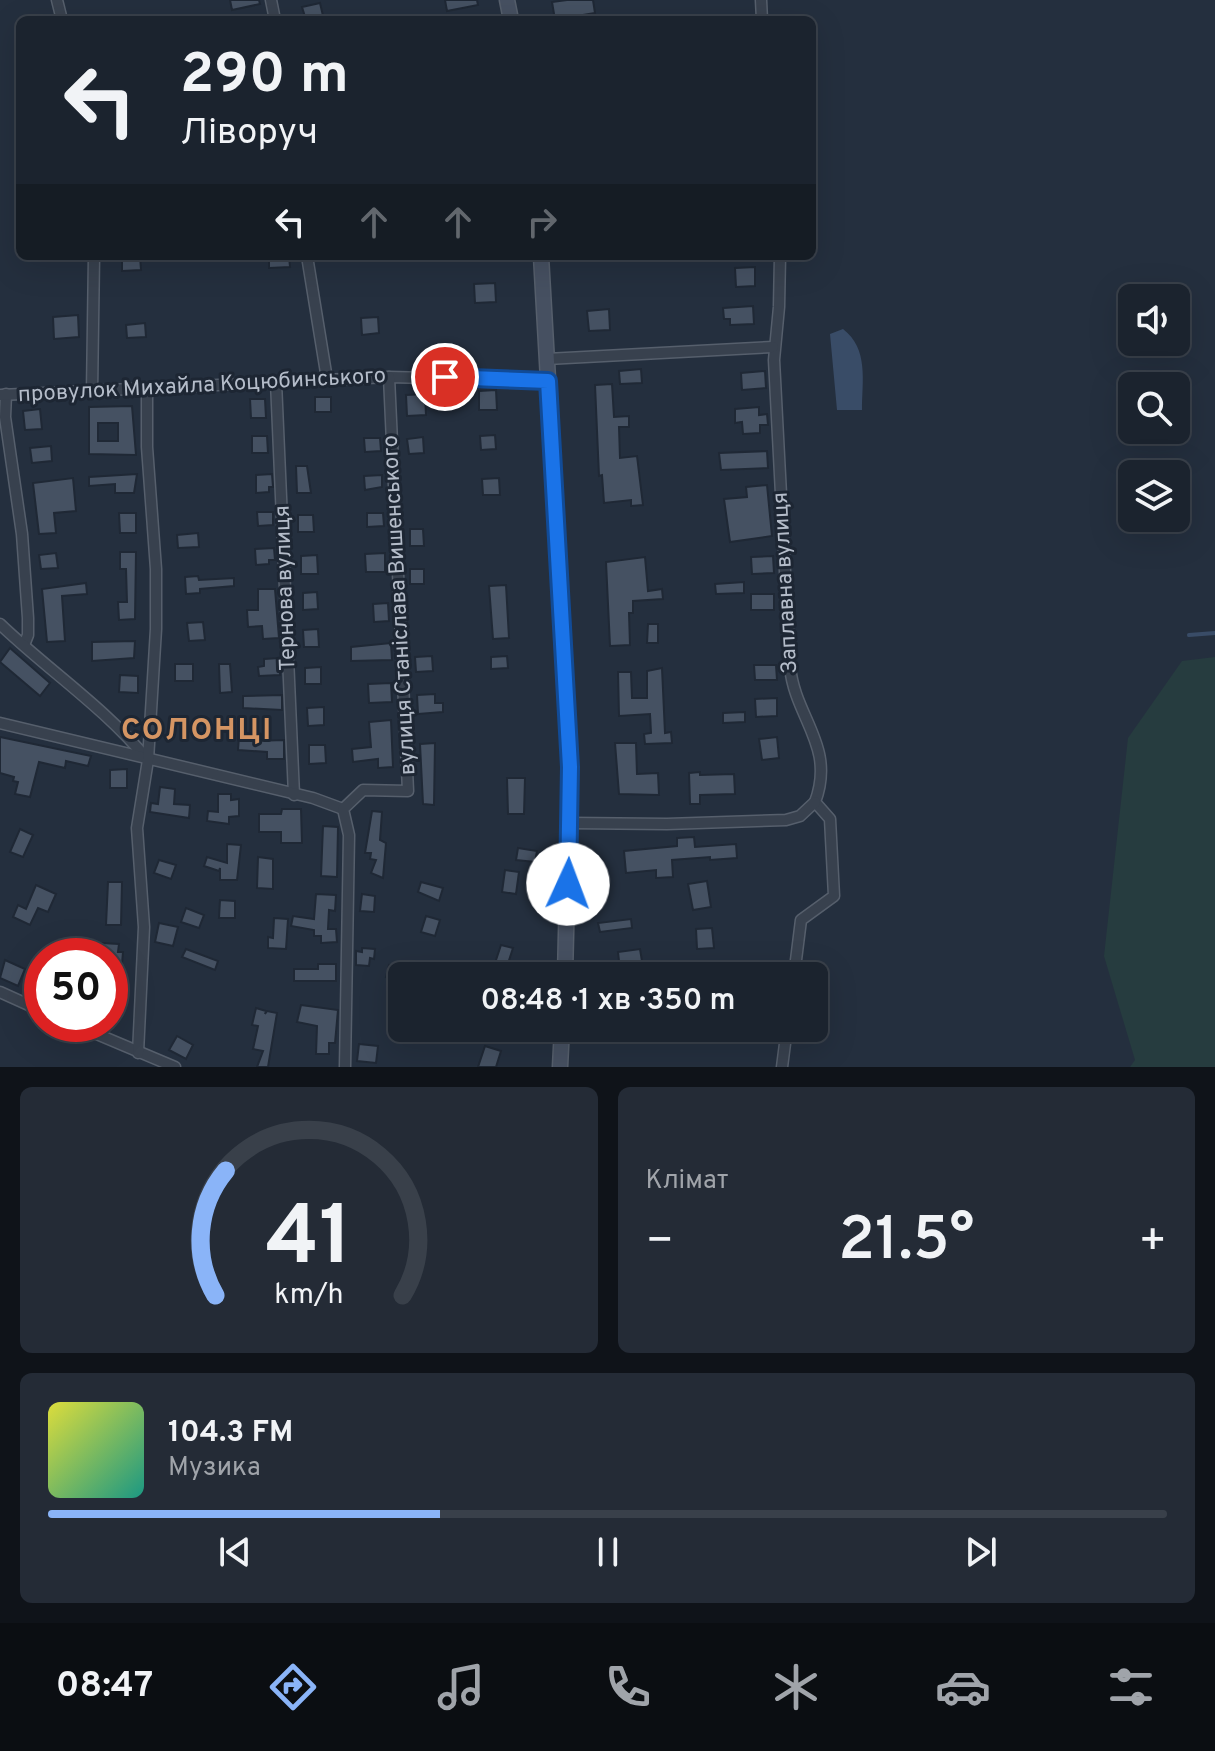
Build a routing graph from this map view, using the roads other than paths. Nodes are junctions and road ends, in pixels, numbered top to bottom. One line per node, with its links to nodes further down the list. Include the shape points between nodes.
1 (94, 260): 12 (street)
2 (308, 260): 8 (street)
3 (541, 260): 6 (main road)
4 (780, 260): 5 (street, Заплавна вулиця)
5 (773, 347): 6 (street); 19 (street, Заплавна вулиця, via 790,667 793,691 820,752)
6 (547, 359): 9 (main road)
7 (389, 377): 8 (street, провулок Михайла Коцюбинського); 9 (street, провулок Михайла Коцюбинського); 20 (street, вулиця Станіслава Вишенського, via 408,791 363,790)
8 (327, 379): 10 (street, провулок Михайла Коцюбинського)
9 (548, 381): 21 (main road)
10 (276, 382): 11 (street, провулок Михайла Коцюбинського); 18 (street, Тернова вулиця)
11 (147, 390): 12 (street, провулок Михайла Коцюбинського); 17 (street, via 156,569)
12 (92, 392): 13 (street, провулок Михайла Коцюбинського)
13 (3, 394): 15 (street, via 22,534 28,618)
14 (0, 624): 15 (street)
15 (24, 645): 17 (street)
16 (0, 723): 17 (street)
17 (148, 760): 18 (street); 29 (street, via 137,828 144,927)
18 (294, 795): 20 (street)
19 (815, 802): 21 (street, via 786,820); 23 (street, via 830,819 834,896 801,920)
20 (343, 809): 31 (street, via 349,835)
21 (570, 823): 22 (main road)
22 (565, 962)
23 (796, 962)
24 (0, 992): 25 (street)
25 (24, 1003)
26 (113, 1042): 29 (street)
27 (561, 1042): 32 (main road)
28 (785, 1042): 33 (street)
29 (138, 1053): 30 (street)
30 (168, 1065)
31 (345, 1067)
32 (560, 1067)
33 (782, 1067)

